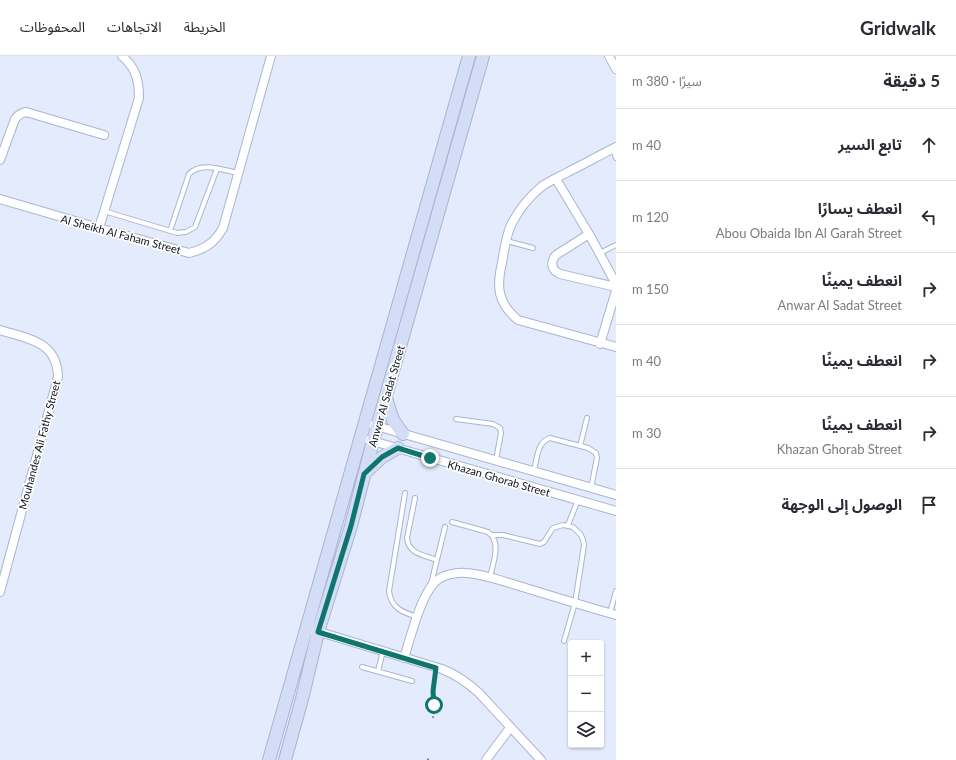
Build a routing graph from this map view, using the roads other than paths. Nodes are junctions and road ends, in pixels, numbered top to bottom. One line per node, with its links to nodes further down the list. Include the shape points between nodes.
1 (122, 56): 15 (street, via 133,68 139,83 139,98)
2 (271, 56): 12 (street, Al Sheikh Al Faham Street)
3 (468, 56): 31 (street, Anwar Al Sadat Street)
4 (484, 56): 28 (street, Anwar Al Sadat Street)
5 (609, 56): 6 (street)
6 (616, 69)
7 (104, 135): 10 (street, via 23,112 15,119)
8 (614, 147): 9 (lane); 13 (street)
9 (616, 158)
10 (0, 160)
11 (217, 169): 12 (lane); 17 (lane, via 194,227 182,233); 17 (lane, via 203,166 193,170)
12 (238, 173): 16 (street, Al Sheikh Al Faham Street, via 223,228 210,245 200,250 189,252)
13 (556, 178): 18 (street); 19 (street, via 541,188 518,212 510,227)
14 (0, 199): 16 (street, Al Sheikh Al Faham Street)
15 (104, 211): 16 (street); 17 (lane)
16 (99, 228)
17 (170, 231)
18 (589, 234): 22 (street); 24 (street, via 556,255 553,258 553,268 560,274)
19 (507, 241): 21 (lane); 26 (street, via 498,287 502,301 510,314 518,320)
20 (616, 245): 22 (lane)
21 (533, 248)
22 (600, 253): 23 (street)
23 (616, 284)
24 (616, 292): 26 (street)
25 (0, 330): 57 (street, Mouhandes Ali Fathy Street, via 40,343 54,358 58,367 58,378)
26 (600, 344): 27 (street)
27 (616, 347)
28 (386, 398): 32 (street, Anwar Al Sadat Street); 33 (street, via 393,420)
29 (587, 418): 36 (lane)
30 (456, 419): 38 (lane, via 493,424 500,428)
31 (364, 423): 32 (street, Khazan Ghorab Street); 34 (street, Anwar Al Sadat Street)
32 (378, 426): 33 (street, Khazan Ghorab Street); 35 (street, Anwar Al Sadat Street)
33 (403, 434): 38 (street, Khazan Ghorab Street)
34 (360, 437): 35 (street, Khazan Ghorab Street); 61 (street, Anwar Al Sadat Street)
35 (373, 441): 37 (street, Khazan Ghorab Street); 40 (street, Anwar Al Sadat Street)
36 (580, 446): 39 (lane, via 550,438 545,440 540,448); 41 (lane, via 592,450 597,458)
37 (398, 448): 40 (street, via 382,457); 45 (street, Khazan Ghorab Street)
38 (496, 461): 39 (street, Khazan Ghorab Street)
39 (534, 472): 41 (street, Khazan Ghorab Street)
40 (364, 474): 61 (street, Anwar Al Sadat Street, via 351,526)
41 (591, 488): 43 (street, Khazan Ghorab Street)
42 (405, 493): 48 (lane)
43 (616, 495)
44 (416, 498): 49 (lane)
45 (578, 500): 46 (street, Khazan Ghorab Street); 50 (lane)
46 (616, 511)
47 (452, 522): 52 (lane)
48 (399, 525): 49 (lane); 60 (lane, via 390,597 400,611)
49 (410, 525): 53 (lane, via 407,538 409,547 416,553)
50 (568, 525): 52 (lane, via 553,528 540,544 504,535); 58 (lane, via 581,535 584,545)
51 (445, 527): 53 (lane)
52 (492, 535): 54 (lane, via 496,548)
53 (437, 560): 55 (lane)
54 (490, 577): 55 (street, via 456,573 444,576); 58 (street)
55 (429, 588): 60 (street)
56 (616, 591): 59 (lane)
57 (0, 592)
58 (575, 603): 59 (street); 62 (lane)
59 (613, 614)
60 (417, 617): 64 (street)
61 (312, 630): 63 (street); 69 (street, Anwar Al Sadat Street); 70 (street, Anwar Al Sadat Street, via 302,700)
62 (564, 641)
63 (383, 651): 64 (street); 66 (lane)
64 (404, 658): 68 (street, via 459,676 468,682)
65 (362, 667): 66 (lane)
66 (378, 671): 67 (lane)
67 (412, 681)
68 (510, 728): 71 (street); 72 (street)
69 (269, 760)
70 (284, 760)
71 (486, 760)
72 (541, 760)

